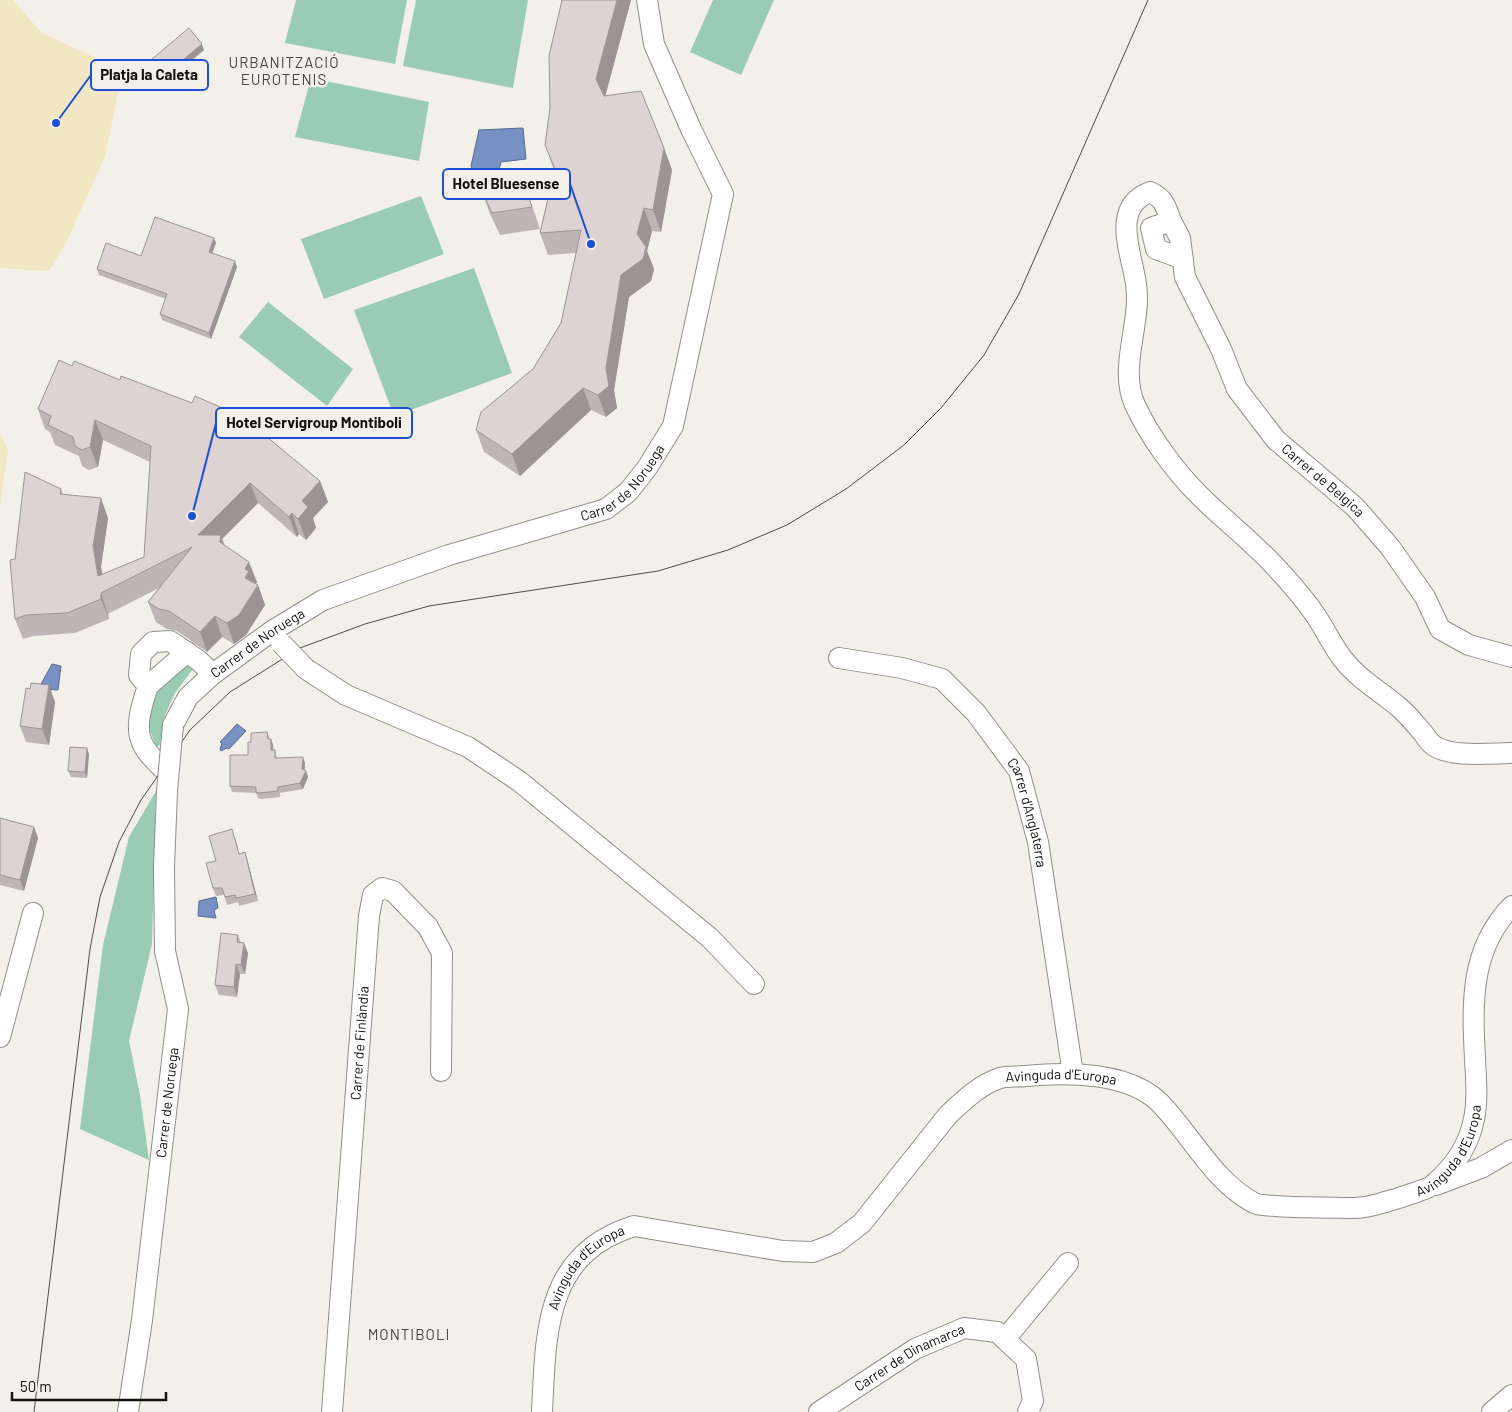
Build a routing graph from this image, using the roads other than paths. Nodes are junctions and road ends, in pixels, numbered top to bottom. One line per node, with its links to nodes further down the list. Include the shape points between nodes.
1 (648, 0): 2 (street, Carrer de Noruega, via 654,44 723,194 673,426 628,492 606,509 449,555 324,600)
2 (276, 637): 6 (street, Carrer de Noruega); 12 (street, bridge, via 306,669 346,695 468,747 519,781 710,938)
3 (187, 652): 6 (street); 7 (street); 7 (street, via 170,641 153,642 141,654 140,675)
4 (1512, 657): 8 (street, Carrer de Belgica, via 1469,645 1440,629 1425,597 1390,547 1354,506 1276,440 1237,389 1185,277 1180,238 1165,202 1150,192 1141,195 1126,220 1138,301 1128,373 1135,404 1154,439 1198,494 1275,565 1315,614 1342,658 1358,676 1400,708 1433,745 1459,752)
5 (839, 658): 15 (street, Carrer d'Anglaterra, via 902,668 942,679 976,712 1019,771 1038,842)
6 (213, 674): 9 (street, Carrer de Noruega, bridge, via 188,697 173,725)
7 (148, 686): 9 (street, via 139,713 140,740)
8 (1512, 754)
9 (167, 783): 21 (street, Carrer de Noruega, via 165,952 178,1010 142,1320)
10 (1512, 906): 17 (street, Avinguda d'Europa, via 1491,935 1478,964 1473,998 1474,1120 1462,1152)
11 (33, 913): 13 (street)
12 (754, 984)
13 (0, 1037)
14 (441, 1071): 22 (street, Carrer de Finlàndia, via 442,952 428,927 393,891 382,888 373,895 369,916)
15 (1073, 1074): 17 (street, Avinguda d'Europa, via 1124,1082 1144,1091 1160,1103 1225,1181 1257,1204 1363,1208); 23 (street, Avinguda d'Europa, via 1001,1078 983,1086 948,1115 862,1224 836,1243 813,1252 783,1251 634,1226 597,1243 584,1253 563,1281 554,1305 544,1368)
16 (1512, 1150): 17 (street, via 1482,1168)
17 (1432, 1186)
18 (1068, 1263): 19 (street)
19 (1005, 1339): 24 (street, Carrer de Dinamarca, via 998,1332 964,1328 914,1350); 25 (street, via 1026,1359 1033,1401)
20 (1512, 1395): 26 (street)
21 (128, 1412)
22 (332, 1412)
23 (542, 1412)
24 (819, 1412)
25 (1028, 1412)
26 (1492, 1412)

